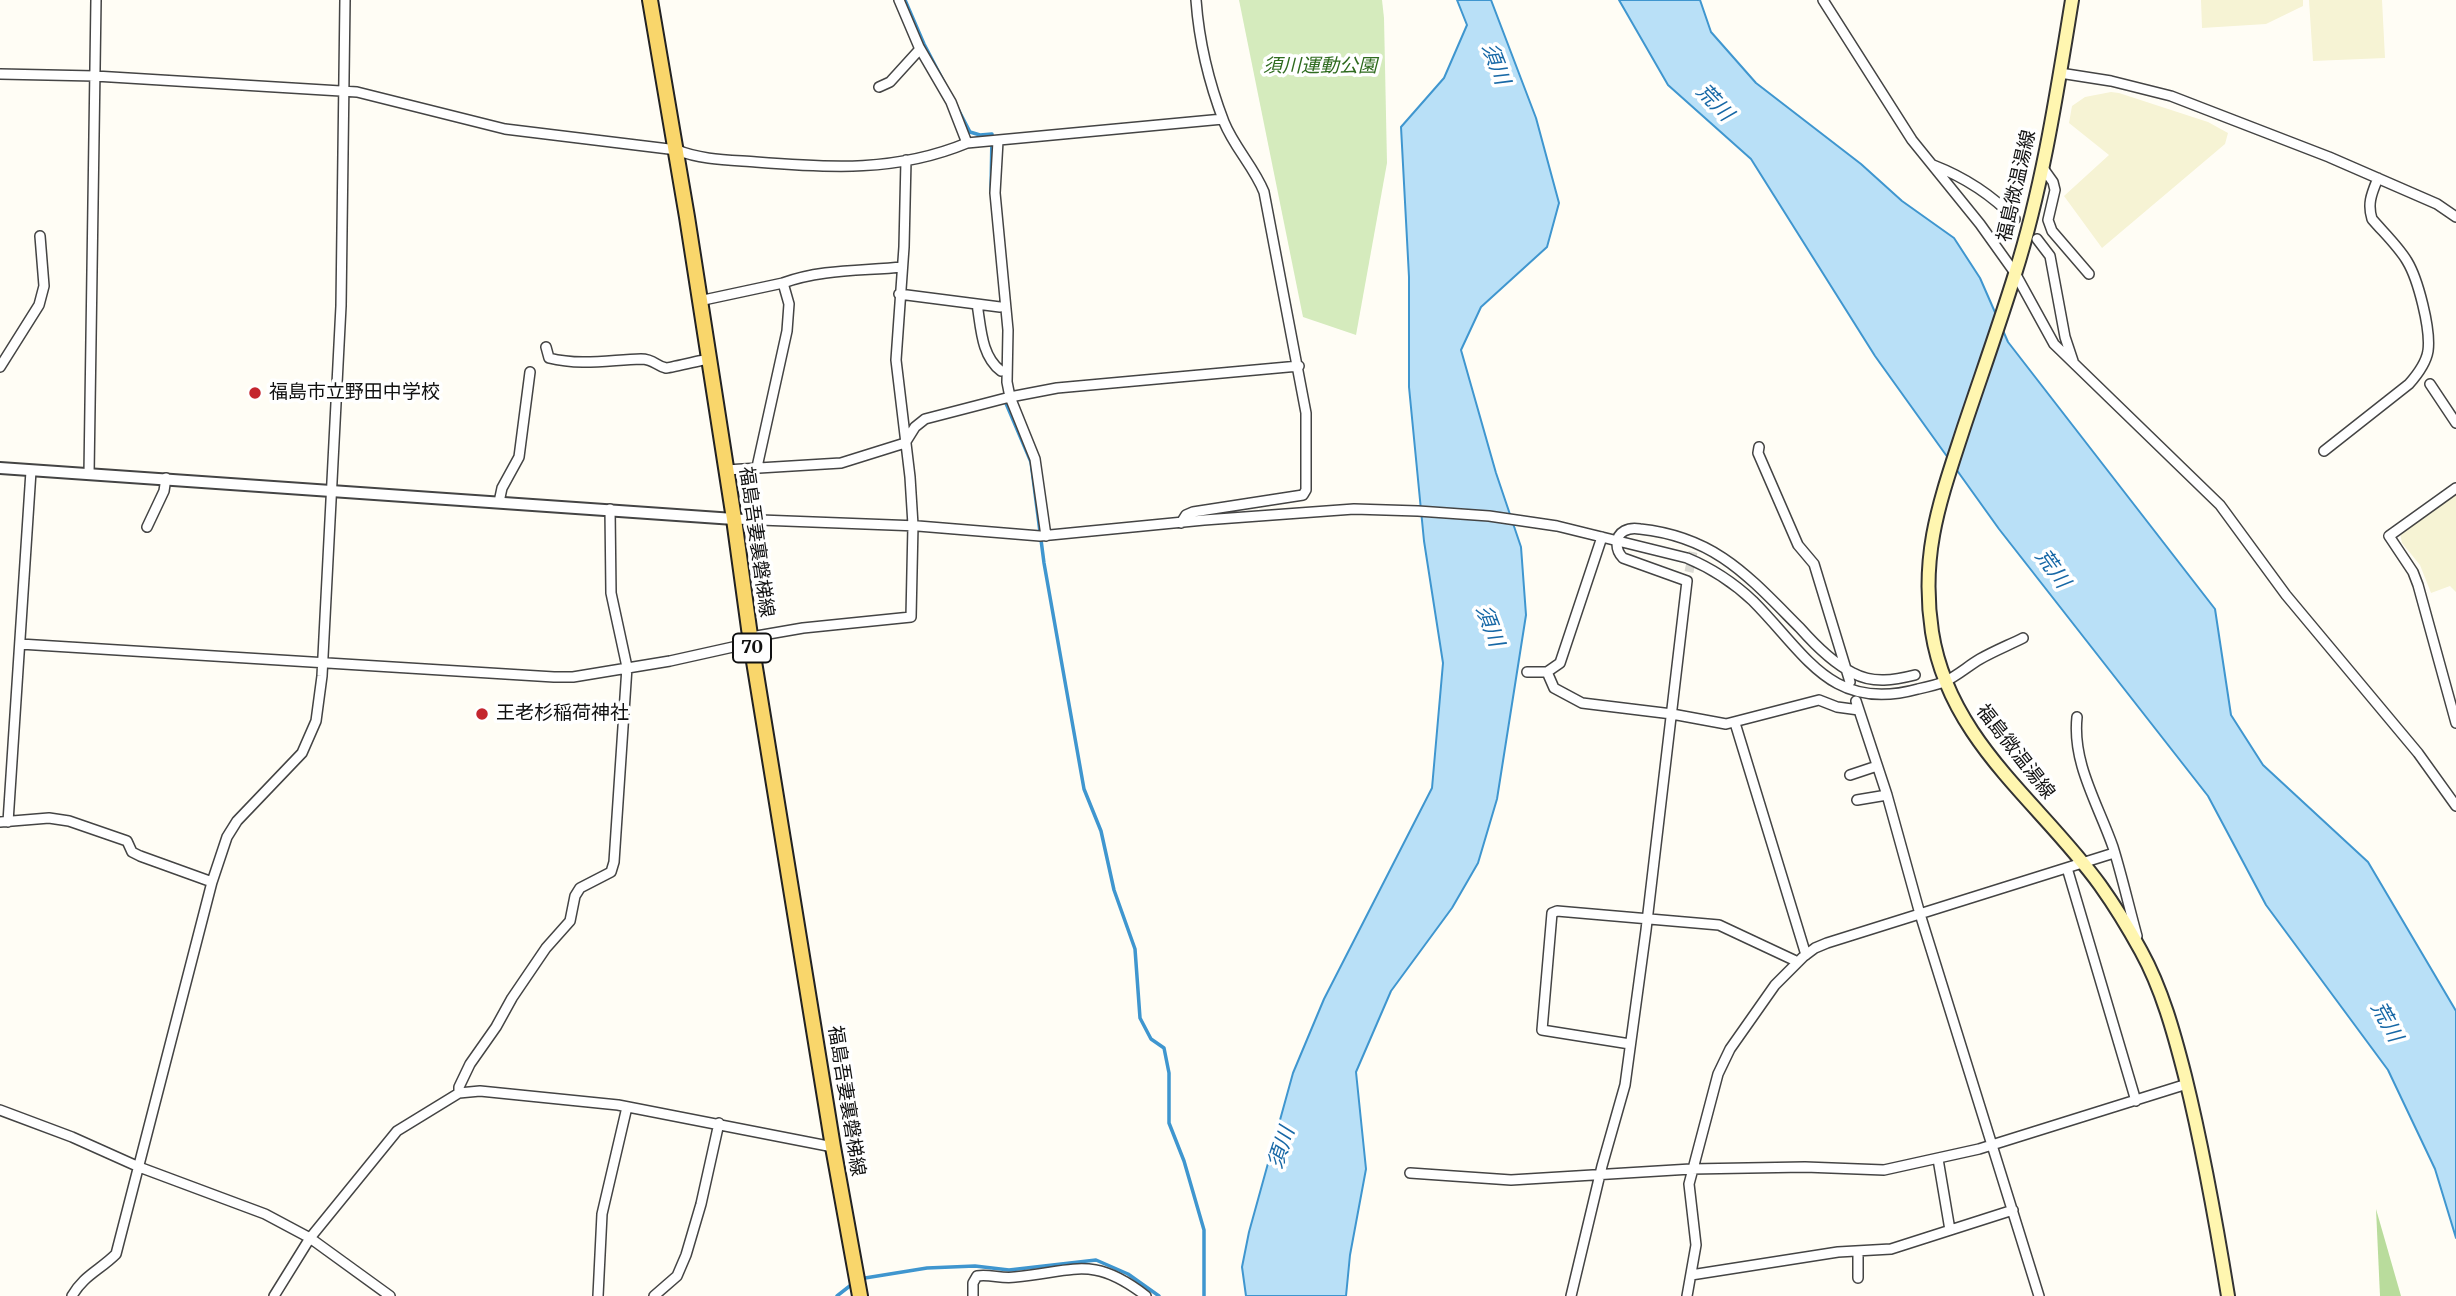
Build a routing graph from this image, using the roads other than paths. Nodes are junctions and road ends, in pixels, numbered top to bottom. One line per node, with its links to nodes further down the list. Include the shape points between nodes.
1 (96, 0): 11 (street)
2 (345, 0): 13 (street)
3 (650, 0): 17 (main road, 福島吾妻裏磐梯線 / 70)
4 (899, 0): 8 (street)
5 (1196, 0): 14 (street, via 1198,37)
6 (1823, 0): 19 (street)
7 (2072, 0): 10 (main road, 福島微温湯線)
8 (920, 49): 12 (street, via 890,82); 16 (street, via 951,102)
9 (0, 74): 11 (street)
10 (2060, 74): 20 (main road, 福島微温湯線); 21 (street, via 2171,96)
11 (95, 76): 13 (street); 51 (street)
12 (878, 87)
13 (344, 91): 17 (street, via 505,129); 54 (street)
14 (1223, 119): 15 (street); 37 (street, via 1264,192)
15 (998, 141): 16 (street); 42 (street, via 995,193)
16 (967, 143): 18 (street, via 942,154)
17 (677, 150): 18 (street, via 731,160 832,168); 31 (main road, 福島吾妻裏磐梯線 / 70)
18 (906, 160): 26 (street)
19 (1931, 164): 23 (street, via 1997,200); 27 (street)
20 (2043, 168): 27 (main road, 福島微温湯線); 28 (street, via 2053,182 2048,220 2052,231)
21 (2378, 178): 22 (street); 46 (street, via 2369,211 2412,271 2428,352 2409,384)
22 (2456, 217)
23 (2015, 219)
24 (40, 236): 38 (street, via 44,286 39,305)
25 (2037, 239): 36 (street, via 2050,256)
26 (902, 267): 29 (street, via 831,271); 30 (street)
27 (2015, 273): 36 (street, via 2054,344); 74 (main road, 福島微温湯線, via 1936,513 1927,578)
28 (2089, 274)
29 (783, 283): 31 (street); 47 (street, via 789,304 787,331)
30 (899, 295): 32 (street); 44 (street, via 896,360)
31 (699, 301): 35 (main road, 福島吾妻裏磐梯線 / 70)
32 (977, 304): 33 (street); 39 (street, via 984,345)
33 (1000, 307)
34 (546, 347): 35 (street, via 549,358 563,362 652,359 670,368)
35 (709, 359): 49 (main road, 福島吾妻裏磐梯線 / 70)
36 (2073, 363): 83 (street, via 2220,505 2286,596 2418,753)
37 (1299, 366): 42 (street, via 1057,388); 58 (street, via 1306,413 1303,495 1193,512)
38 (0, 367)
39 (1001, 371)
40 (530, 372): 55 (street, via 519,457)
41 (2430, 384): 43 (street)
42 (1010, 397): 44 (street, via 925,419); 61 (street, via 1034,459)
43 (2456, 423)
44 (905, 443): 47 (street, via 841,464); 59 (street)
45 (1759, 447): 69 (street, via 1798,545 1814,564)
46 (2324, 451)
47 (757, 467): 49 (street)
48 (0, 468): 50 (street)
49 (726, 470): 57 (main road, 福島吾妻裏磐梯線 / 70)
50 (31, 471): 51 (street); 66 (street)
51 (89, 474): 52 (street)
52 (166, 478): 54 (street); 60 (street)
53 (2456, 488): 78 (street, via 2389,536 2416,578)
54 (332, 490): 55 (street); 67 (street)
55 (499, 502): 56 (street)
56 (610, 509): 57 (street); 68 (street, via 611,593)
57 (734, 519): 59 (street); 65 (main road, 福島吾妻裏磐梯線 / 70)
58 (1181, 523): 61 (street); 62 (street, via 1354,509 1418,510 1489,516)
59 (913, 526): 61 (street); 65 (street, via 911,617 803,628)
60 (147, 527)
61 (1046, 536)
62 (1602, 537): 63 (street); 71 (street, via 1564,656)
63 (1617, 540): 69 (street, via 1625,530 1638,528 1716,553 1747,575 1817,647); 74 (street, via 1705,565 1752,600 1811,664 1849,690 1887,696); 75 (street, via 1623,558 1688,577)
64 (2023, 638): 74 (street)
65 (751, 640): 68 (street); 102 (main road, 福島吾妻裏磐梯線 / 70)
66 (20, 644): 67 (street); 84 (street)
67 (322, 663): 68 (street, via 554,677); 88 (street, via 310,738 292,766 237,821)
68 (626, 667): 96 (street, via 611,872 580,888 570,921 512,998 470,1065)
69 (1847, 670): 72 (street, via 1890,681); 73 (street)
70 (1527, 671): 71 (street)
71 (1547, 672): 75 (street, via 1554,688 1582,703)
72 (1915, 675)
73 (1850, 682)
74 (1944, 682): 86 (main road, 福島微温湯線, via 1987,754)
75 (1672, 714): 77 (street); 90 (street)
76 (2077, 717): 85 (street, via 2079,757)
77 (1735, 723): 79 (street, via 1819,699 1837,707 1858,706); 92 (street)
78 (2456, 723)
79 (1877, 766): 80 (street); 81 (street)
80 (1850, 775)
81 (1887, 795): 82 (street); 89 (street)
82 (1857, 800)
83 (2456, 806)
84 (4, 822): 88 (street, via 69,821 127,841 132,852 151,862)
85 (2114, 853): 86 (street); 91 (street)
86 (2082, 863): 87 (street); 91 (main road, 福島微温湯線)
87 (2067, 868): 89 (street); 97 (street)
88 (212, 882): 104 (street)
89 (1920, 914): 92 (street, via 1827,943); 101 (street)
90 (1647, 920): 93 (street, via 1718,925); 94 (street); 94 (street, via 1552,914 1542,1030)
91 (2141, 951): 95 (main road, 福島微温湯線, via 2173,1031)
92 (1806, 955): 93 (street)
93 (1798, 962): 105 (street, via 1775,985 1730,1049 1718,1074)
94 (1630, 1044): 107 (street, via 1625,1085)
95 (2187, 1084): 97 (street); 125 (main road, 福島微温湯線)
96 (459, 1093): 98 (street, via 480,1091); 110 (street, via 397,1131)
97 (2136, 1101): 101 (street)
98 (627, 1107): 100 (street); 117 (street, via 602,1214)
99 (0, 1110): 104 (street)
100 (719, 1123): 102 (street); 118 (street, via 687,1255 677,1276)
101 (1993, 1145): 103 (street); 108 (street)
102 (833, 1147): 119 (main road, 福島吾妻裏磐梯線 / 70)
103 (1938, 1159): 105 (street, via 1873,1171 1835,1167); 109 (street)
104 (139, 1167): 110 (street, via 265,1214); 114 (street, via 116,1254 82,1280)
105 (1691, 1169): 107 (street); 112 (street, via 1696,1245)
106 (1410, 1173): 107 (street, via 1511,1180)
107 (1600, 1176): 122 (street)
108 (2013, 1210): 109 (street); 124 (street)
109 (1950, 1230): 111 (street, via 1891,1249)
110 (310, 1238): 115 (street); 116 (street)
111 (1858, 1251): 112 (street); 113 (street)
112 (1691, 1275): 123 (street)
113 (1858, 1278)
114 (72, 1296)
115 (274, 1296)
116 (390, 1296)
117 (598, 1296)
118 (654, 1296)
119 (860, 1296)
120 (973, 1296): 121 (street, via 977,1276 1013,1278 1090,1268 1113,1275)
121 (1146, 1296)
122 (1572, 1296)
123 (1687, 1296)
124 (2039, 1296)
125 (2228, 1296)

